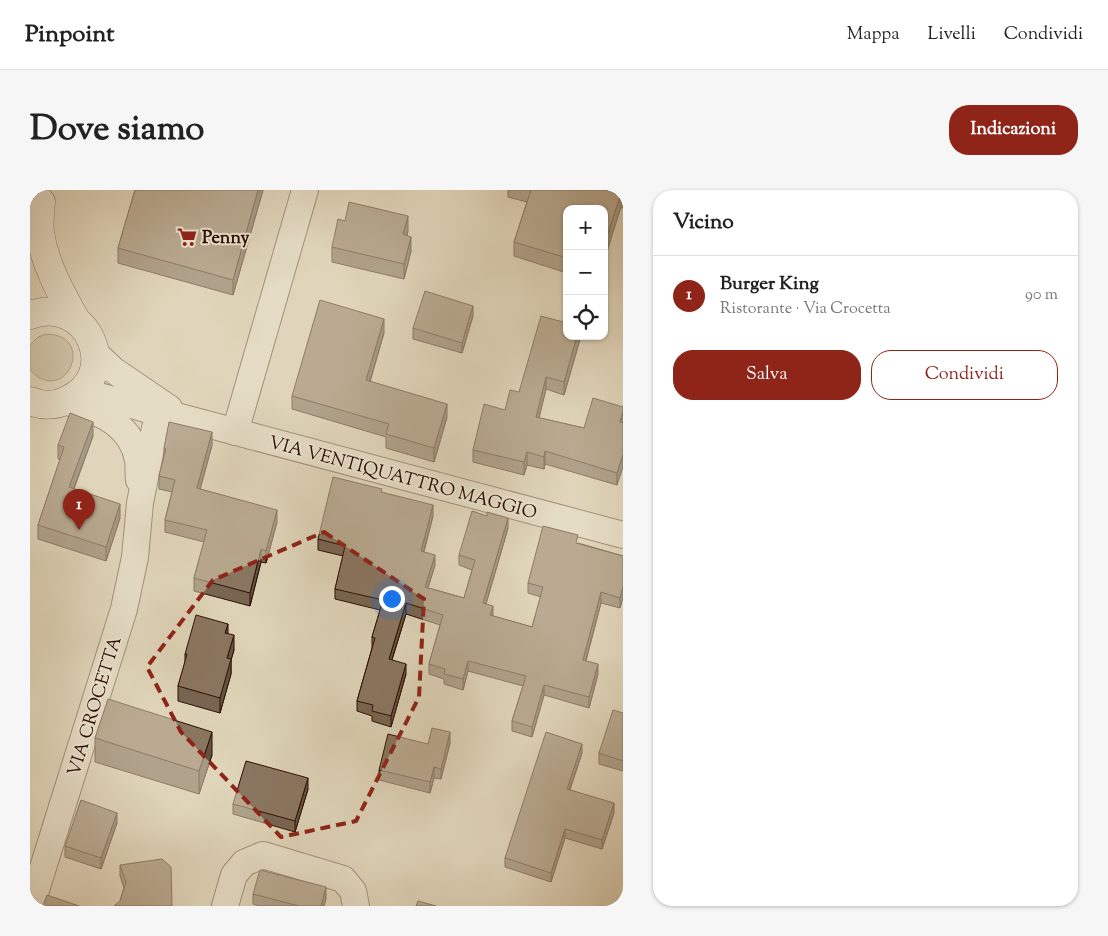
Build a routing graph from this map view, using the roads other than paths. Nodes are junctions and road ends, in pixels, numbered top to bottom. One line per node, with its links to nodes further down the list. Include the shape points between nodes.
1 (305, 190): 9 (street)
2 (43, 196): 3 (main road); 5 (main road, via 40,232 44,251)
3 (30, 233)
4 (30, 314): 5 (main road, via 51,311)
5 (76, 320): 6 (main road, via 89,334)
6 (95, 353): 7 (main road, via 93,372 86,385); 8 (street, VIA VENTIQUATTRO MAGGIO)
7 (50, 403): 8 (street, VIA VENTIQUATTRO MAGGIO); 10 (street, VIA CROCETTA, via 90,409 120,426 138,458)
8 (172, 415): 9 (street, VIA VENTIQUATTRO MAGGIO); 10 (street, VIA CROCETTA, via 155,428)
9 (235, 432): 11 (street, VIA VENTIQUATTRO MAGGIO)
10 (140, 503): 12 (street, VIA CROCETTA, via 135,557 124,609)
11 (623, 535)
12 (31, 906)
13 (225, 906): 14 (street, via 234,875 244,863 263,855 343,879 352,891)
14 (356, 906)

